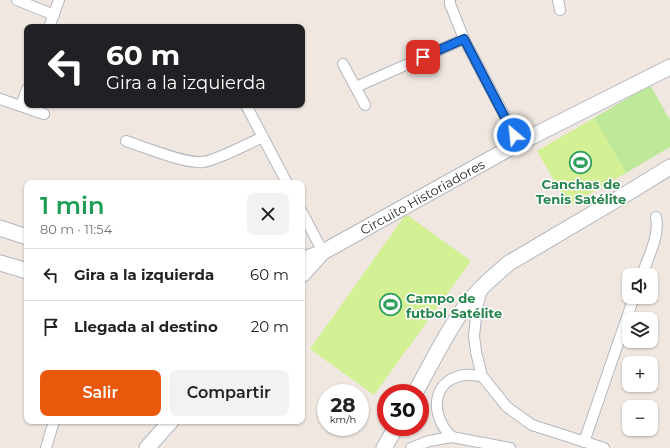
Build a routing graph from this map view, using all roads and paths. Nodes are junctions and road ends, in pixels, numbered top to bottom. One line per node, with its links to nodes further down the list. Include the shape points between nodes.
1 (17, 0): 4 (street)
2 (59, 0): 4 (street)
3 (450, 0): 6 (street)
4 (54, 15): 5 (street)
5 (50, 24)
6 (464, 39): 9 (street); 20 (street)
7 (343, 64): 9 (street)
8 (670, 67): 20 (street, Circuito Historiadores)
9 (356, 87): 12 (street)
10 (24, 98): 13 (street)
11 (0, 100): 13 (street)
12 (365, 105)
13 (21, 106): 14 (street)
14 (24, 107)
15 (27, 108): 17 (street)
16 (248, 108): 18 (street)
17 (44, 114)
18 (263, 137): 19 (street, via 203,162 186,160); 22 (street)
19 (126, 141)
20 (519, 143): 27 (street, Circuito Historiadores)
21 (670, 167): 33 (street, via 509,263)
22 (285, 180)
23 (656, 217): 30 (street, via 658,226)
24 (305, 218): 27 (street)
25 (0, 228): 26 (street)
26 (24, 236)
27 (323, 252): 28 (street, Circuito Historiadores); 32 (street)
28 (305, 259)
29 (0, 263): 31 (street)
30 (644, 268)
31 (24, 270)
32 (305, 272)
33 (483, 286): 35 (street, via 474,329); 36 (street, via 458,317)
34 (632, 304): 41 (street)
35 (482, 376): 40 (street, via 457,377 440,391 436,405 438,418); 41 (street, via 507,407 532,425)
36 (420, 384)
37 (53, 424): 42 (street)
38 (168, 424): 43 (street)
39 (391, 436): 44 (street)
40 (452, 437): 45 (street); 46 (street)
41 (584, 442): 47 (street)
42 (46, 448)
43 (147, 448)
44 (384, 448)
45 (410, 448)
46 (510, 448)
47 (604, 448)

